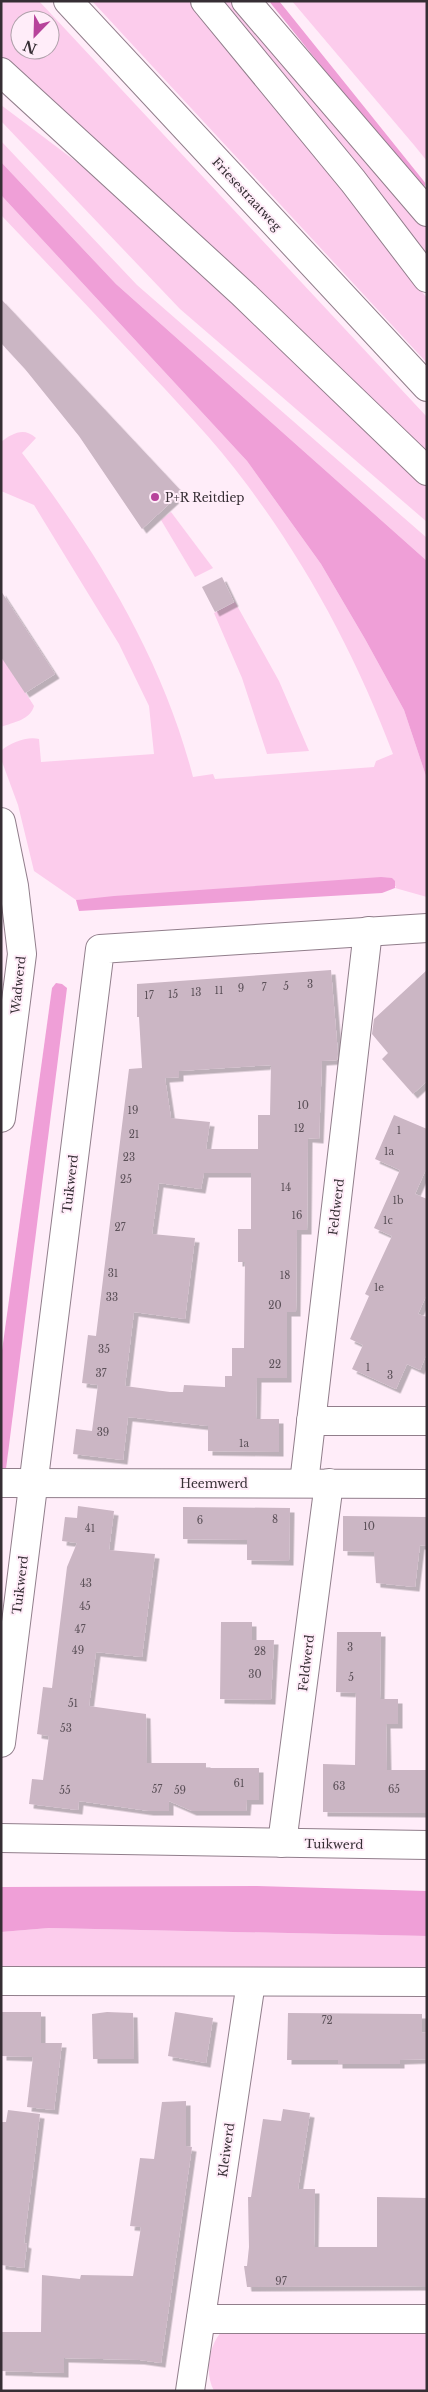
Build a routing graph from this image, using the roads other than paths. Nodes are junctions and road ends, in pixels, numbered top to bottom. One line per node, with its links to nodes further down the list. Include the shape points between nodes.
1 (68, 1): 7 (street, Friesestraatweg)
2 (205, 1): 6 (street, via 353,181)
3 (246, 1): 5 (street)
4 (1, 72): 8 (street, via 242,293)
5 (427, 212)
6 (427, 278)
7 (427, 386)
8 (427, 471)
9 (1, 822): 12 (street, Wadwerd, via 14,886)
10 (427, 928): 11 (street, Tuikwerd)
11 (368, 931): 14 (street, Feldwerd); 17 (street, Tuikwerd, via 100,949)
12 (12, 955): 13 (street, Wadwerd)
13 (1, 1118)
14 (312, 1421): 15 (street); 18 (street, Feldwerd)
15 (427, 1421)
16 (1, 1483): 17 (street, Heemwerd)
17 (32, 1483): 18 (street, Heemwerd); 20 (street, Tuikwerd)
18 (317, 1483): 19 (street, Heemwerd); 22 (street, Feldwerd)
19 (427, 1484)
20 (1, 1743)
21 (1, 1838): 22 (street, Tuikwerd)
22 (282, 1843): 23 (street, Tuikwerd)
23 (427, 1845)
24 (1, 1981): 25 (street)
25 (251, 1982): 26 (street); 27 (street, Kleiwerd)
26 (427, 1982)
27 (201, 2319): 28 (street); 29 (street, Kleiwerd)
28 (427, 2319)
29 (190, 2391)

